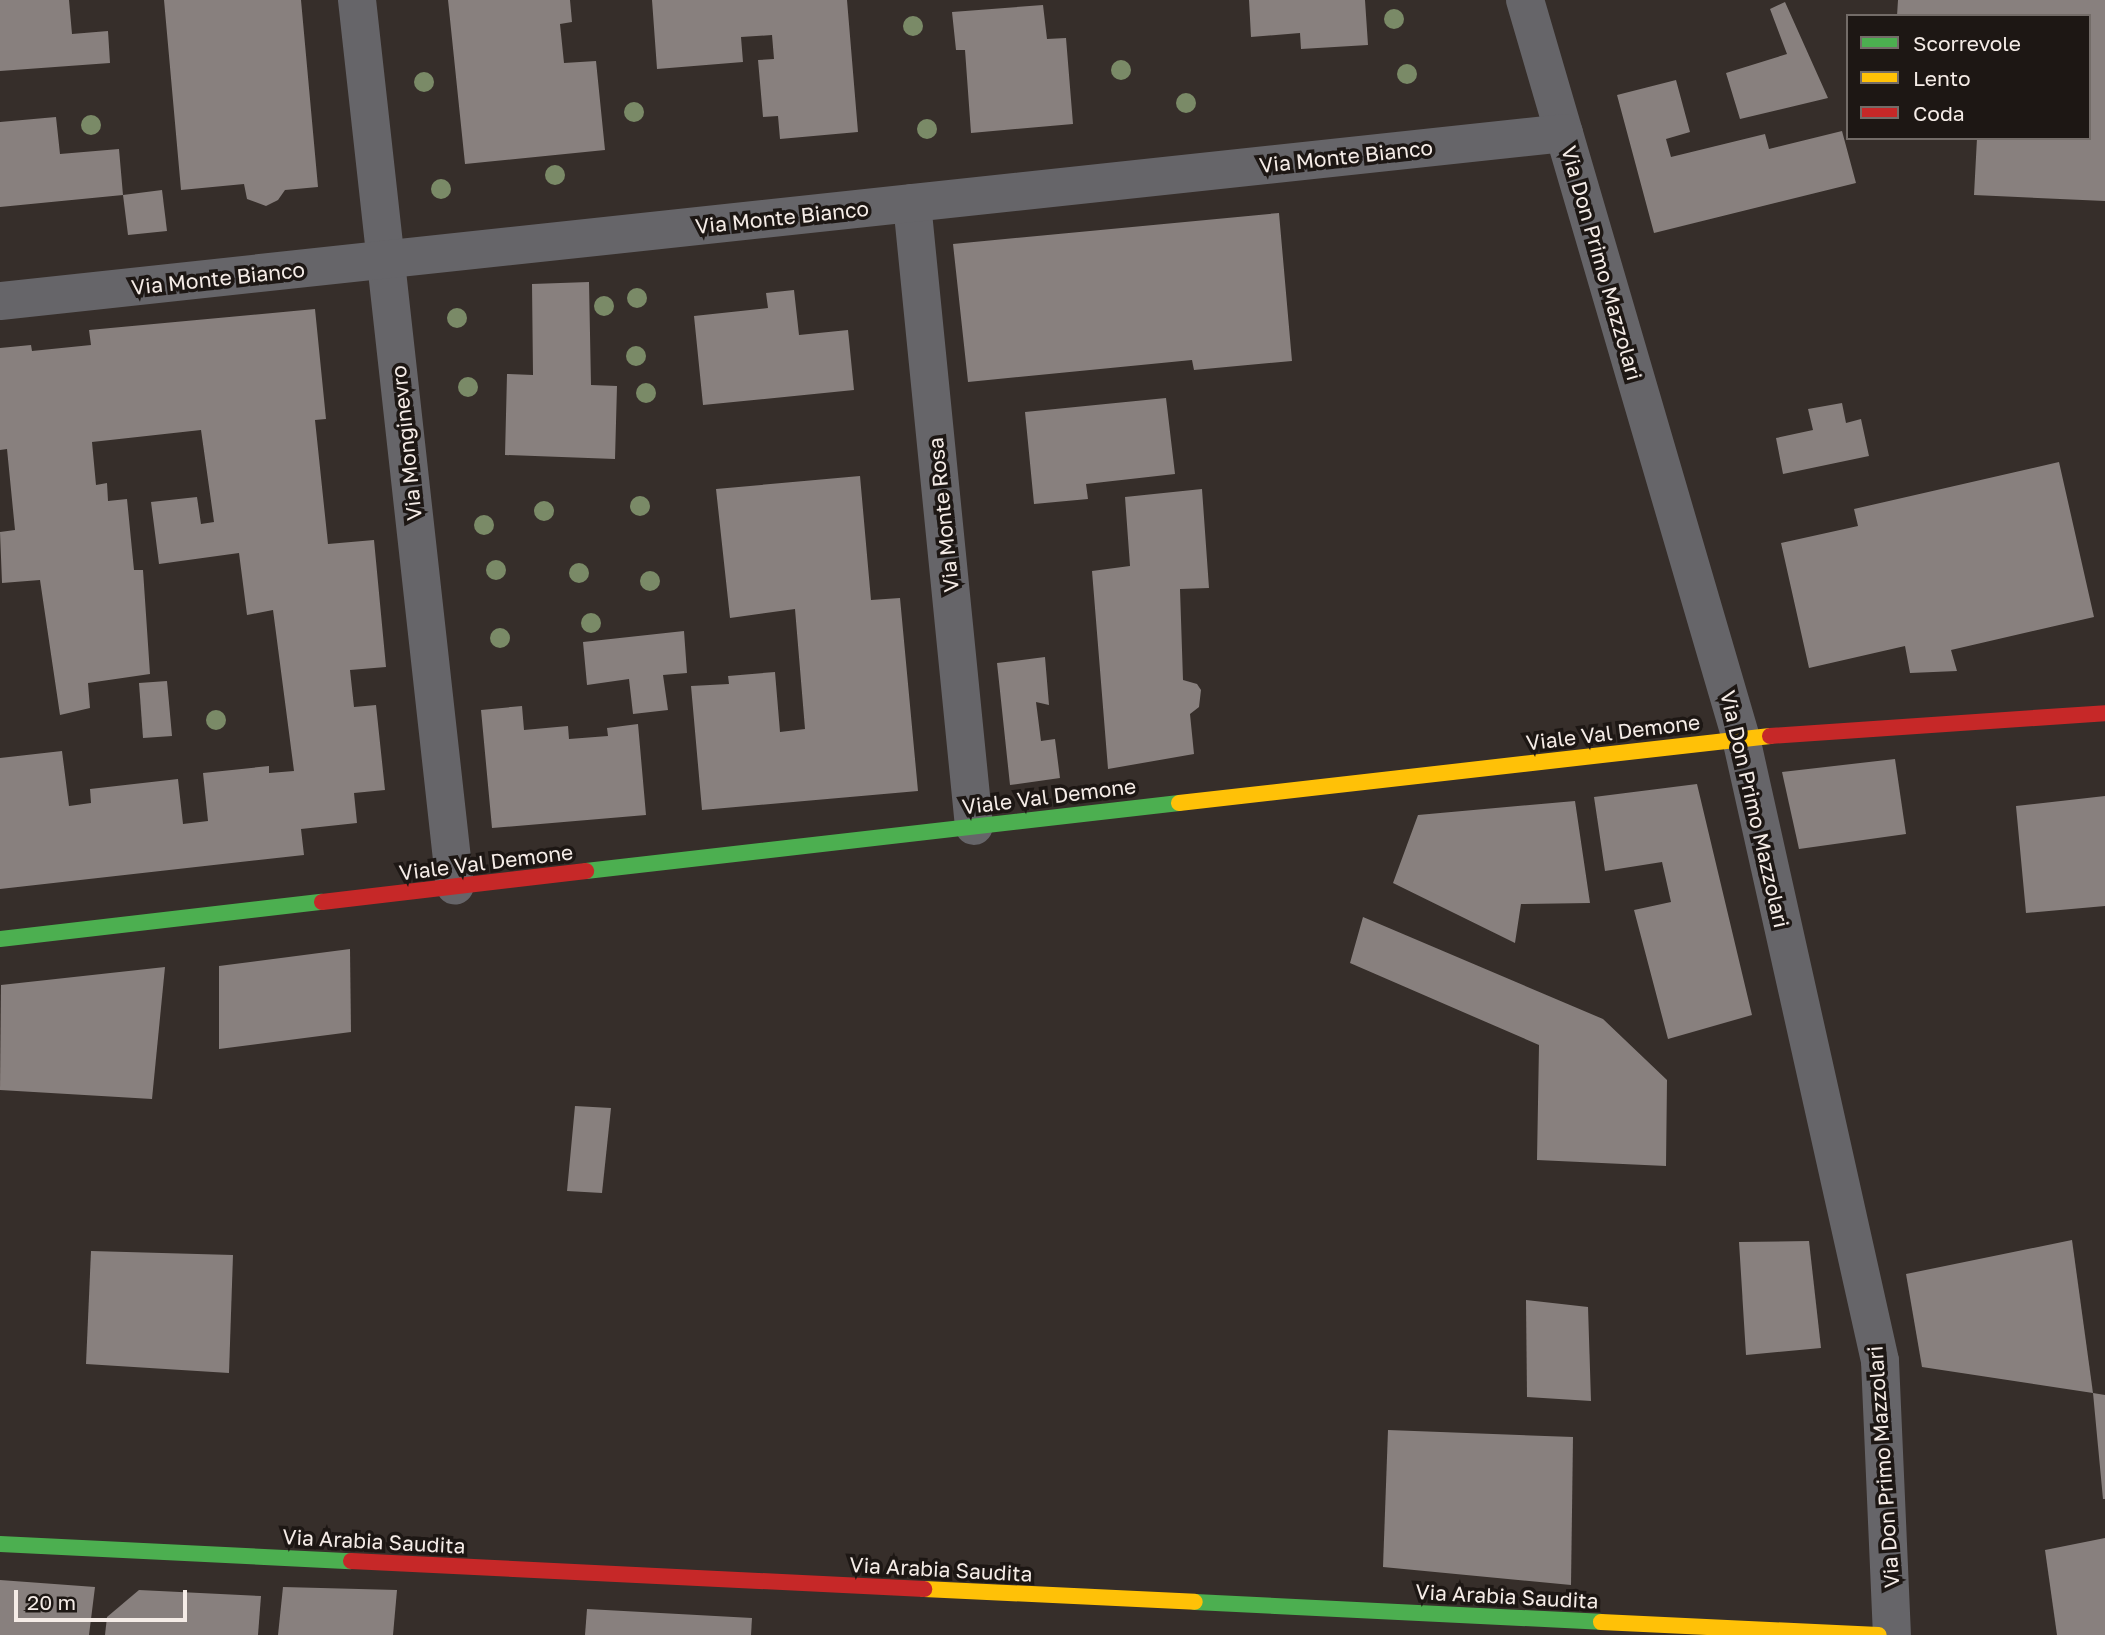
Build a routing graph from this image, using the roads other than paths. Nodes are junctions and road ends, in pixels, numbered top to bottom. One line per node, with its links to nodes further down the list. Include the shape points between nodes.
1 (356, 0): 5 (street, Via Monginevro)
2 (1525, 0): 3 (street, Via Don Primo Mazzolari)
3 (1564, 132): 4 (street, Via Monte Bianco); 8 (street, Via Don Primo Mazzolari)
4 (912, 203): 5 (street, Via Monte Bianco); 9 (street, Via Monte Rosa)
5 (386, 260): 6 (street, Via Monte Bianco); 10 (street, Via Monginevro)
6 (0, 301)
7 (2105, 713): 8 (street, Viale Val Demone)
8 (1741, 738): 9 (street, Viale Val Demone); 14 (street, Via Don Primo Mazzolari, via 1880,1361)
9 (974, 826): 10 (street, Viale Val Demone)
10 (454, 886): 11 (street, Viale Val Demone)
11 (0, 939)
12 (0, 1544): 13 (street, Via Arabia Saudita)
13 (1880, 1635)
14 (1892, 1635)

